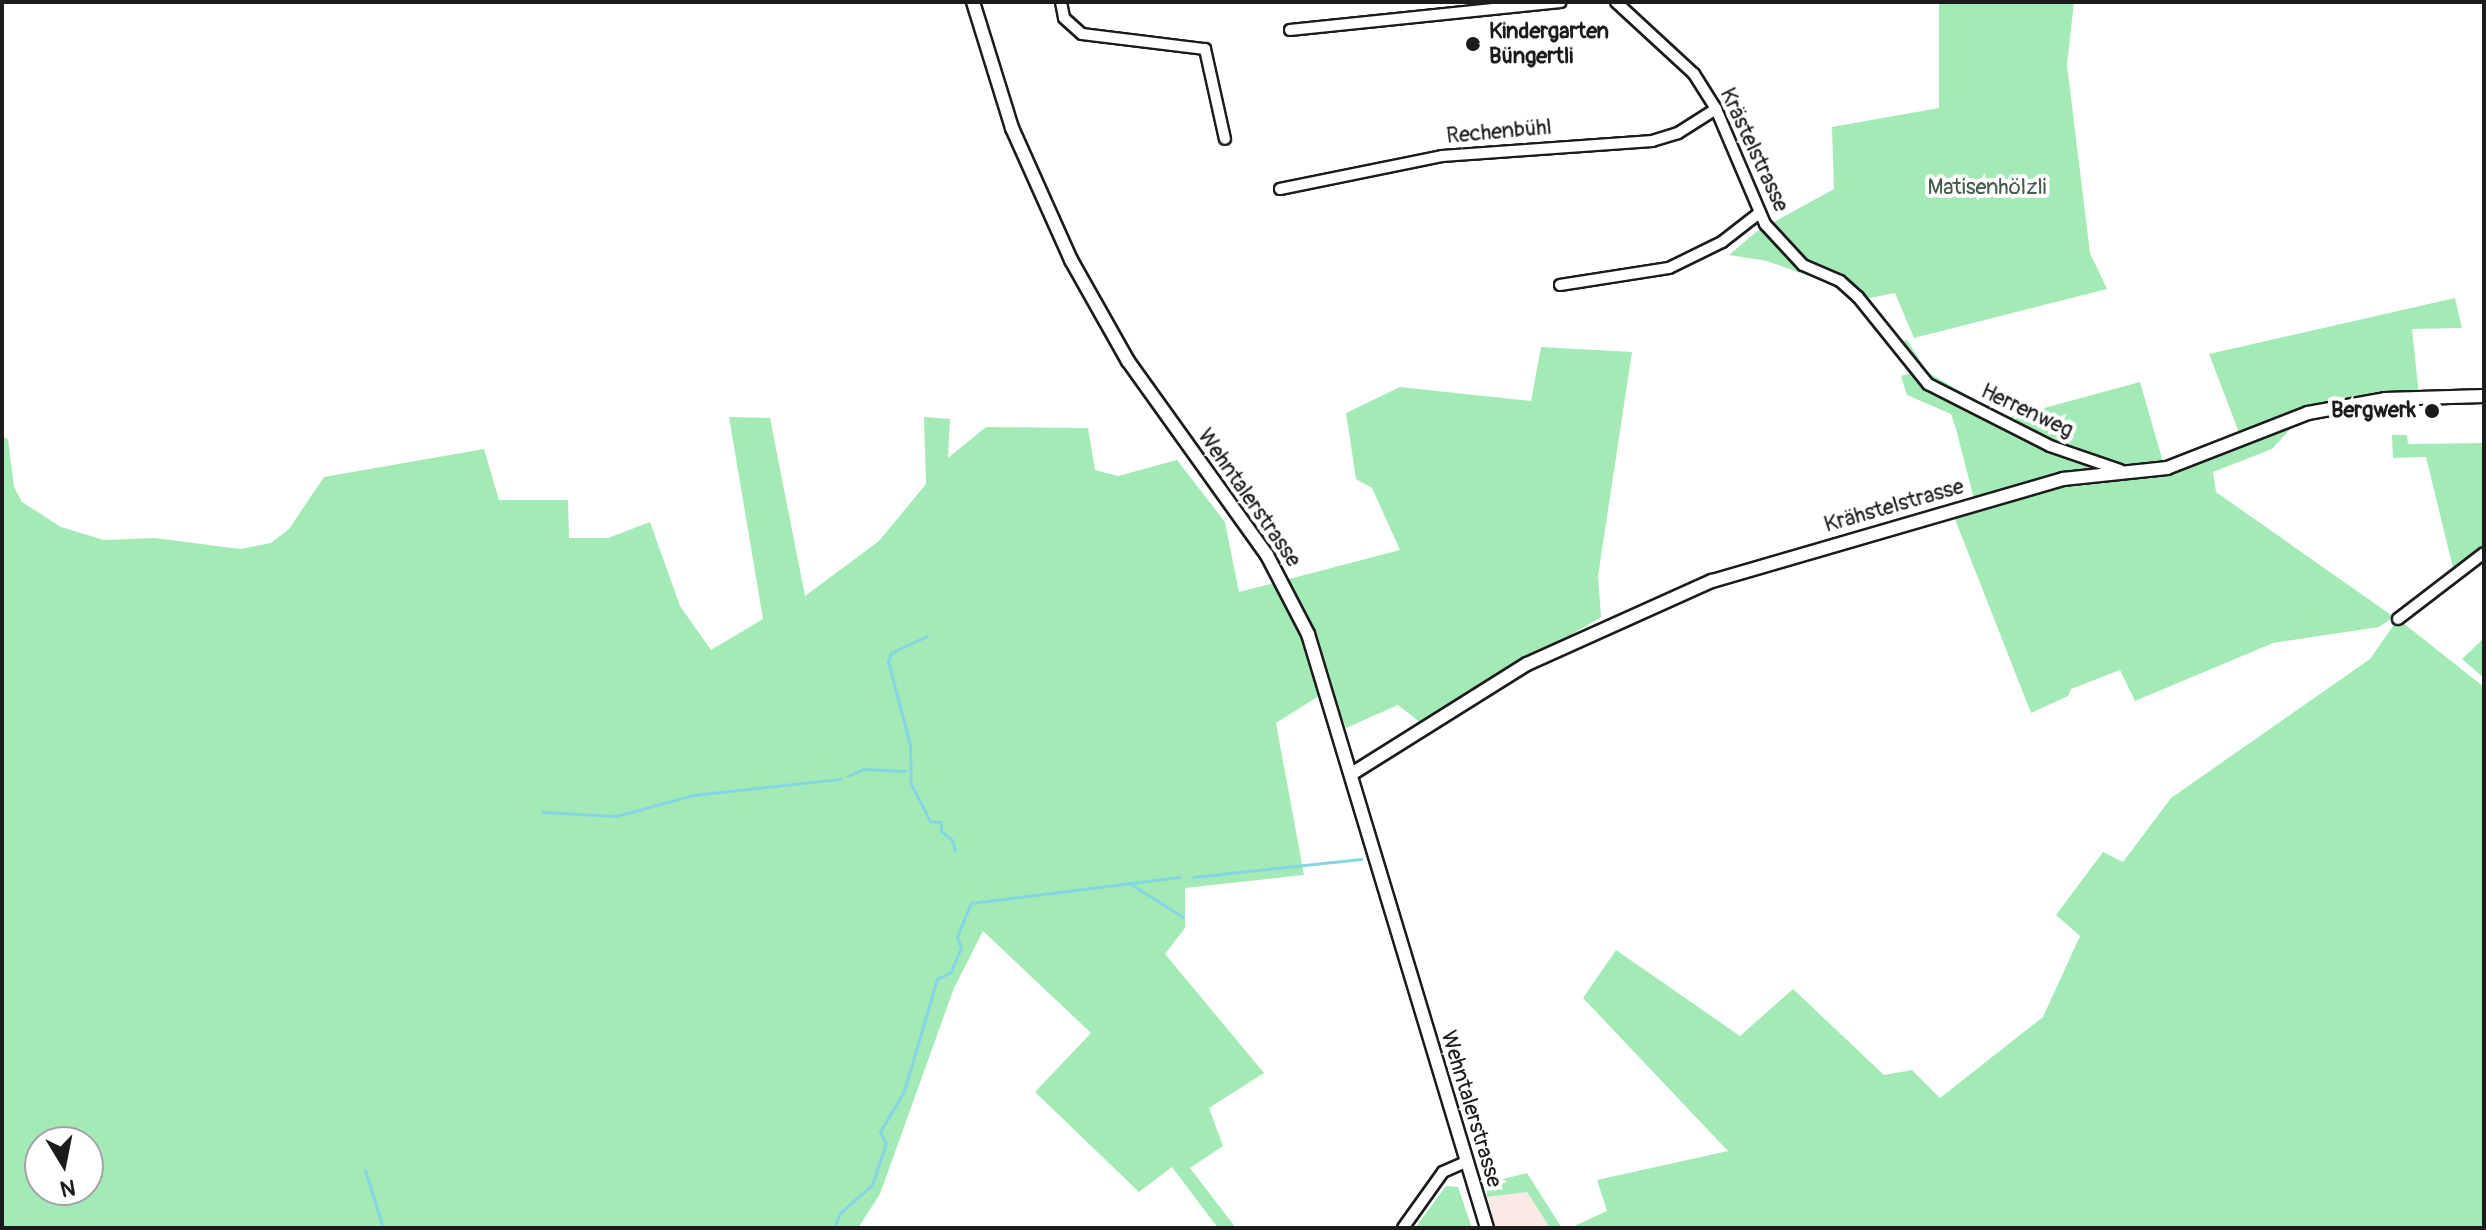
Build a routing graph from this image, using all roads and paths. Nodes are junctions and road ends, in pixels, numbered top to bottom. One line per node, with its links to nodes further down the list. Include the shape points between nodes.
1 (973, 2): 16 (main road, Wehntalerstrasse, via 1012,128 1071,260 1128,361 1280,575 1318,659)
2 (1061, 2): 7 (street, via 1064,18 1082,34 1205,49)
3 (1561, 2): 5 (street)
4 (1616, 2): 6 (street, Krästelstrasse, via 1694,74)
5 (1290, 30)
6 (1716, 109): 8 (street, Rechenbühl, via 1678,133 1652,141 1442,156); 9 (street, Krästelstrasse)
7 (1225, 139)
8 (1280, 189)
9 (1758, 214): 10 (street, via 1722,242 1669,268); 11 (street, Krästelstrasse, via 1803,265 1840,281 1858,297)
10 (1560, 285)
11 (1922, 379): 13 (street, Herrenweg, via 2050,446)
12 (2484, 396): 13 (main road, Krähstelstrasse, via 2347,404 2299,415 2167,468)
13 (2120, 470): 16 (main road, Krähstelstrasse, via 2063,479 1712,581 1527,664)
14 (2484, 553): 15 (street)
15 (2398, 619)
16 (1353, 773): 17 (main road, Wehntalerstrasse)
17 (1465, 1162): 18 (street, via 1443,1172); 19 (main road, Wehntalerstrasse)
18 (1403, 1228)
19 (1487, 1228)

